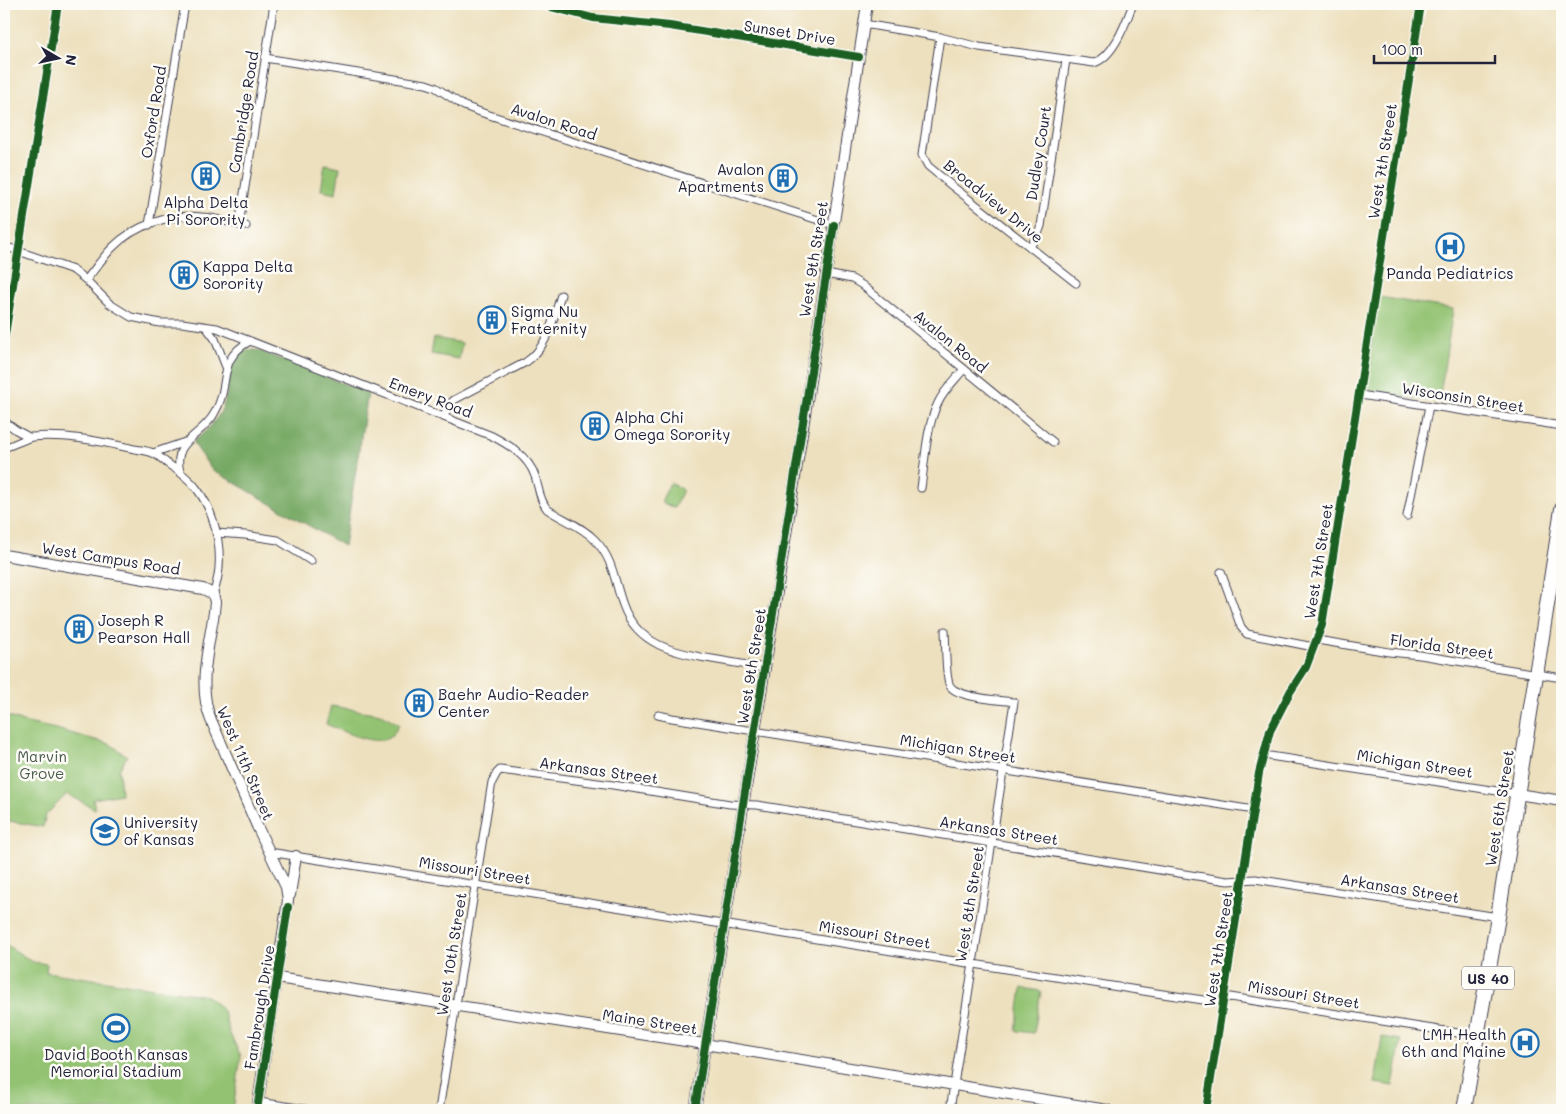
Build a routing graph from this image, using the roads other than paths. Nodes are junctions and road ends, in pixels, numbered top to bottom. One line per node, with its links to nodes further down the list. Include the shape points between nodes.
1 (58, 4): 19 (street)
2 (184, 4): 15 (street, Oxford Road)
3 (274, 4): 13 (street, Cambridge Road)
4 (540, 4): 12 (street, Sunset Drive, via 593,18 670,26)
5 (867, 4): 10 (street, West 9th Street)
6 (1133, 4): 14 (street, via 1114,44 1102,60 1094,63)
7 (1246, 4): 9 (street)
8 (1421, 4): 29 (street, West 7th Street)
9 (1257, 5)
10 (864, 24): 11 (street); 12 (street, West 9th Street)
11 (940, 37): 14 (street, via 979,47); 18 (street, Broadview Drive, via 922,155 928,166)
12 (859, 57): 16 (street, West 9th Street)
13 (265, 58): 15 (street, Cambridge Road, via 243,226 212,218 186,216); 16 (street, Avalon Road, via 426,84 483,113)
14 (1066, 60): 18 (street, Dudley Court, via 1041,226)
15 (149, 225): 21 (street, via 113,247)
16 (834, 225): 20 (street, West 9th Street)
17 (4, 246): 19 (street, Emery Road)
18 (1030, 247): 22 (street, Broadview Drive)
19 (19, 251): 21 (street, Emery Road, via 73,270); 25 (street)
20 (826, 274): 28 (street, Avalon Road, via 852,279 862,285); 52 (street, West 9th Street)
21 (86, 280): 24 (street, Emery Road, via 110,304 131,317)
22 (1076, 283)
23 (561, 295): 31 (street, via 545,341 536,354 454,400)
24 (206, 327): 26 (street, Emery Road); 27 (street, via 215,339)
25 (4, 341)
26 (250, 341): 27 (street, via 237,350); 31 (street, Emery Road)
27 (226, 367): 35 (street, via 223,392 215,412 199,432)
28 (964, 369): 36 (street, Avalon Road); 40 (street, via 943,394 935,411)
29 (1360, 395): 30 (street, Wisconsin Street); 50 (street, West 7th Street)
30 (1429, 406): 33 (street, Wisconsin Street); 42 (street)
31 (444, 417): 52 (street, Emery Road, via 492,436 522,456 534,474 547,509 587,532 603,550 612,564 627,614 645,637 684,654)
32 (4, 421): 34 (street)
33 (1562, 426)
34 (29, 437): 37 (street); 38 (street, via 88,440)
35 (185, 442): 38 (street); 39 (street, via 178,456)
36 (1053, 442)
37 (4, 448)
38 (153, 453): 39 (street)
39 (180, 472): 43 (street, via 196,488 208,508)
40 (921, 488)
41 (1562, 509): 44 (highway, West 6th Street / US 40)
42 (1407, 516)
43 (216, 533): 46 (street, via 278,540); 48 (street, via 218,565)
44 (1559, 549): 53 (highway, West 6th Street / US 40)
45 (4, 555): 48 (street, West Campus Road, via 203,588)
46 (311, 561)
47 (1221, 572): 51 (street, via 1241,627 1247,634)
48 (213, 594): 65 (street, West 11th Street, via 214,612 204,682 206,707)
49 (945, 631): 58 (street, West 8th Street, via 951,687 961,694 1014,702)
50 (1318, 640): 51 (street, West 7th Street); 53 (street, Florida Street)
51 (1314, 647): 57 (street, West 7th Street, via 1277,716)
52 (765, 668): 56 (street, West 9th Street)
53 (1536, 673): 54 (street, Florida Street); 60 (highway, West 6th Street / US 40)
54 (1562, 678)
55 (658, 715): 56 (street, Michigan Street)
56 (755, 731): 58 (street, Michigan Street); 62 (street, West 9th Street)
57 (1263, 755): 60 (street, Michigan Street); 63 (street, West 7th Street)
58 (1004, 770): 63 (street, Michigan Street); 64 (street, West 8th Street)
59 (497, 772): 62 (street, Arkansas Street, via 506,770); 68 (street, West 10th Street, via 492,782)
60 (1517, 794): 61 (street, Michigan Street); 70 (highway, West 6th Street / US 40)
61 (1562, 802)
62 (743, 804): 64 (street, Arkansas Street); 71 (street, West 9th Street)
63 (1254, 810): 67 (street, West 7th Street)
64 (993, 843): 67 (street, Arkansas Street, via 1228,881); 72 (street, West 8th Street)
65 (269, 852): 66 (street, Missouri Street); 69 (street, Fambrough Drive, via 286,886)
66 (296, 856): 68 (street, Missouri Street); 69 (street)
67 (1243, 880): 70 (street, Arkansas Street, via 1255,879); 74 (street, West 7th Street)
68 (476, 885): 71 (street, Missouri Street); 75 (street, West 10th Street)
69 (288, 907): 73 (street, Fambrough Drive)
70 (1498, 917): 76 (highway, West 6th Street / US 40)
71 (724, 923): 72 (street, Missouri Street); 77 (street, West 9th Street)
72 (974, 964): 74 (street, Missouri Street, via 1217,1002); 78 (street, West 8th Street)
73 (277, 978): 75 (street, Maine Street); 79 (street, Fambrough Drive)
74 (1224, 999): 76 (street, Missouri Street, via 1230,997); 85 (street, West 7th Street)
75 (456, 1006): 77 (street, Maine Street); 81 (street, West 10th Street)
76 (1477, 1036): 86 (highway, West 6th Street / US 40)
77 (705, 1044): 78 (street, Maine Street); 82 (street, West 9th Street)
78 (954, 1085): 83 (street, West 8th Street); 84 (street, Maine Street)
79 (258, 1106): 80 (street)
80 (311, 1110)
81 (440, 1110)
82 (695, 1110)
83 (950, 1110)
84 (1107, 1110)
85 (1206, 1110)
86 (1464, 1110)

